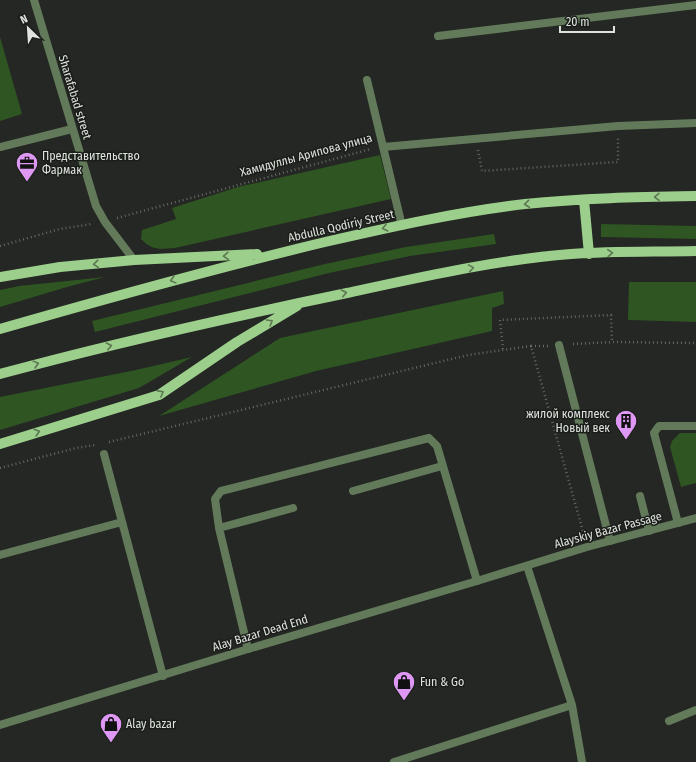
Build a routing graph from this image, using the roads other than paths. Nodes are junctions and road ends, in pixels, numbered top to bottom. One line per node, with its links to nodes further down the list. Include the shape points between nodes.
1 (34, 0): 6 (street, Sharafabad street)
2 (696, 5): 3 (street)
3 (438, 36)
4 (367, 80): 8 (street)
5 (696, 123): 8 (street, Хамидуллы Арипова улица, via 618,126)
6 (72, 128): 7 (street); 15 (street, Sharafabad street, via 96,206)
7 (0, 147)
8 (383, 147): 11 (street)
9 (696, 196): 10 (main road, Abdulla Qodiriy Street, one-way to 10)
10 (584, 200): 11 (main road, Abdulla Qodiriy Street, one-way to 11, via 526,204); 14 (main road)
11 (402, 226): 13 (main road, Abdulla Qodiriy Street, one-way to 13)
12 (696, 251): 14 (main road, one-way to 12)
13 (279, 253): 15 (main road, one-way to 15); 18 (main road, Abdulla Qodiriy Street, one-way to 18)
14 (589, 254): 17 (main road, one-way to 14, via 444,272 529,259)
15 (134, 260): 16 (main road, one-way to 16, via 60,267)
16 (0, 277)
17 (306, 301): 20 (main road, one-way to 17, via 71,355); 22 (main road, one-way to 17, via 158,395 237,342)
18 (0, 329)
19 (559, 345): 33 (street)
20 (0, 374)
21 (696, 426): 30 (street, via 659,426 654,433)
22 (0, 444)
23 (104, 454): 29 (street)
24 (442, 466): 25 (street); 31 (street, via 437,446 429,438 221,491 216,499); 36 (street)
25 (353, 491)
26 (640, 496): 32 (street)
27 (293, 508): 31 (street)
28 (696, 518): 30 (street, Alayskiy Bazar Passage)
29 (122, 522): 34 (street); 38 (street)
30 (678, 524): 32 (street, Alayskiy Bazar Passage)
31 (219, 528): 37 (street)
32 (649, 531): 33 (street, Alayskiy Bazar Passage)
33 (610, 541): 35 (street, Alayskiy Bazar Passage)
34 (0, 555)
35 (527, 566): 36 (street, Alay Bazar Dead End); 39 (street)
36 (477, 581): 37 (street, Alay Bazar Dead End)
37 (248, 649): 38 (street, Alay Bazar Dead End)
38 (163, 676): 42 (street, Alay Bazar Dead End)
39 (572, 705): 43 (street); 44 (street)
40 (696, 710): 41 (street)
41 (669, 721)
42 (0, 725)
43 (394, 762)
44 (582, 762)

